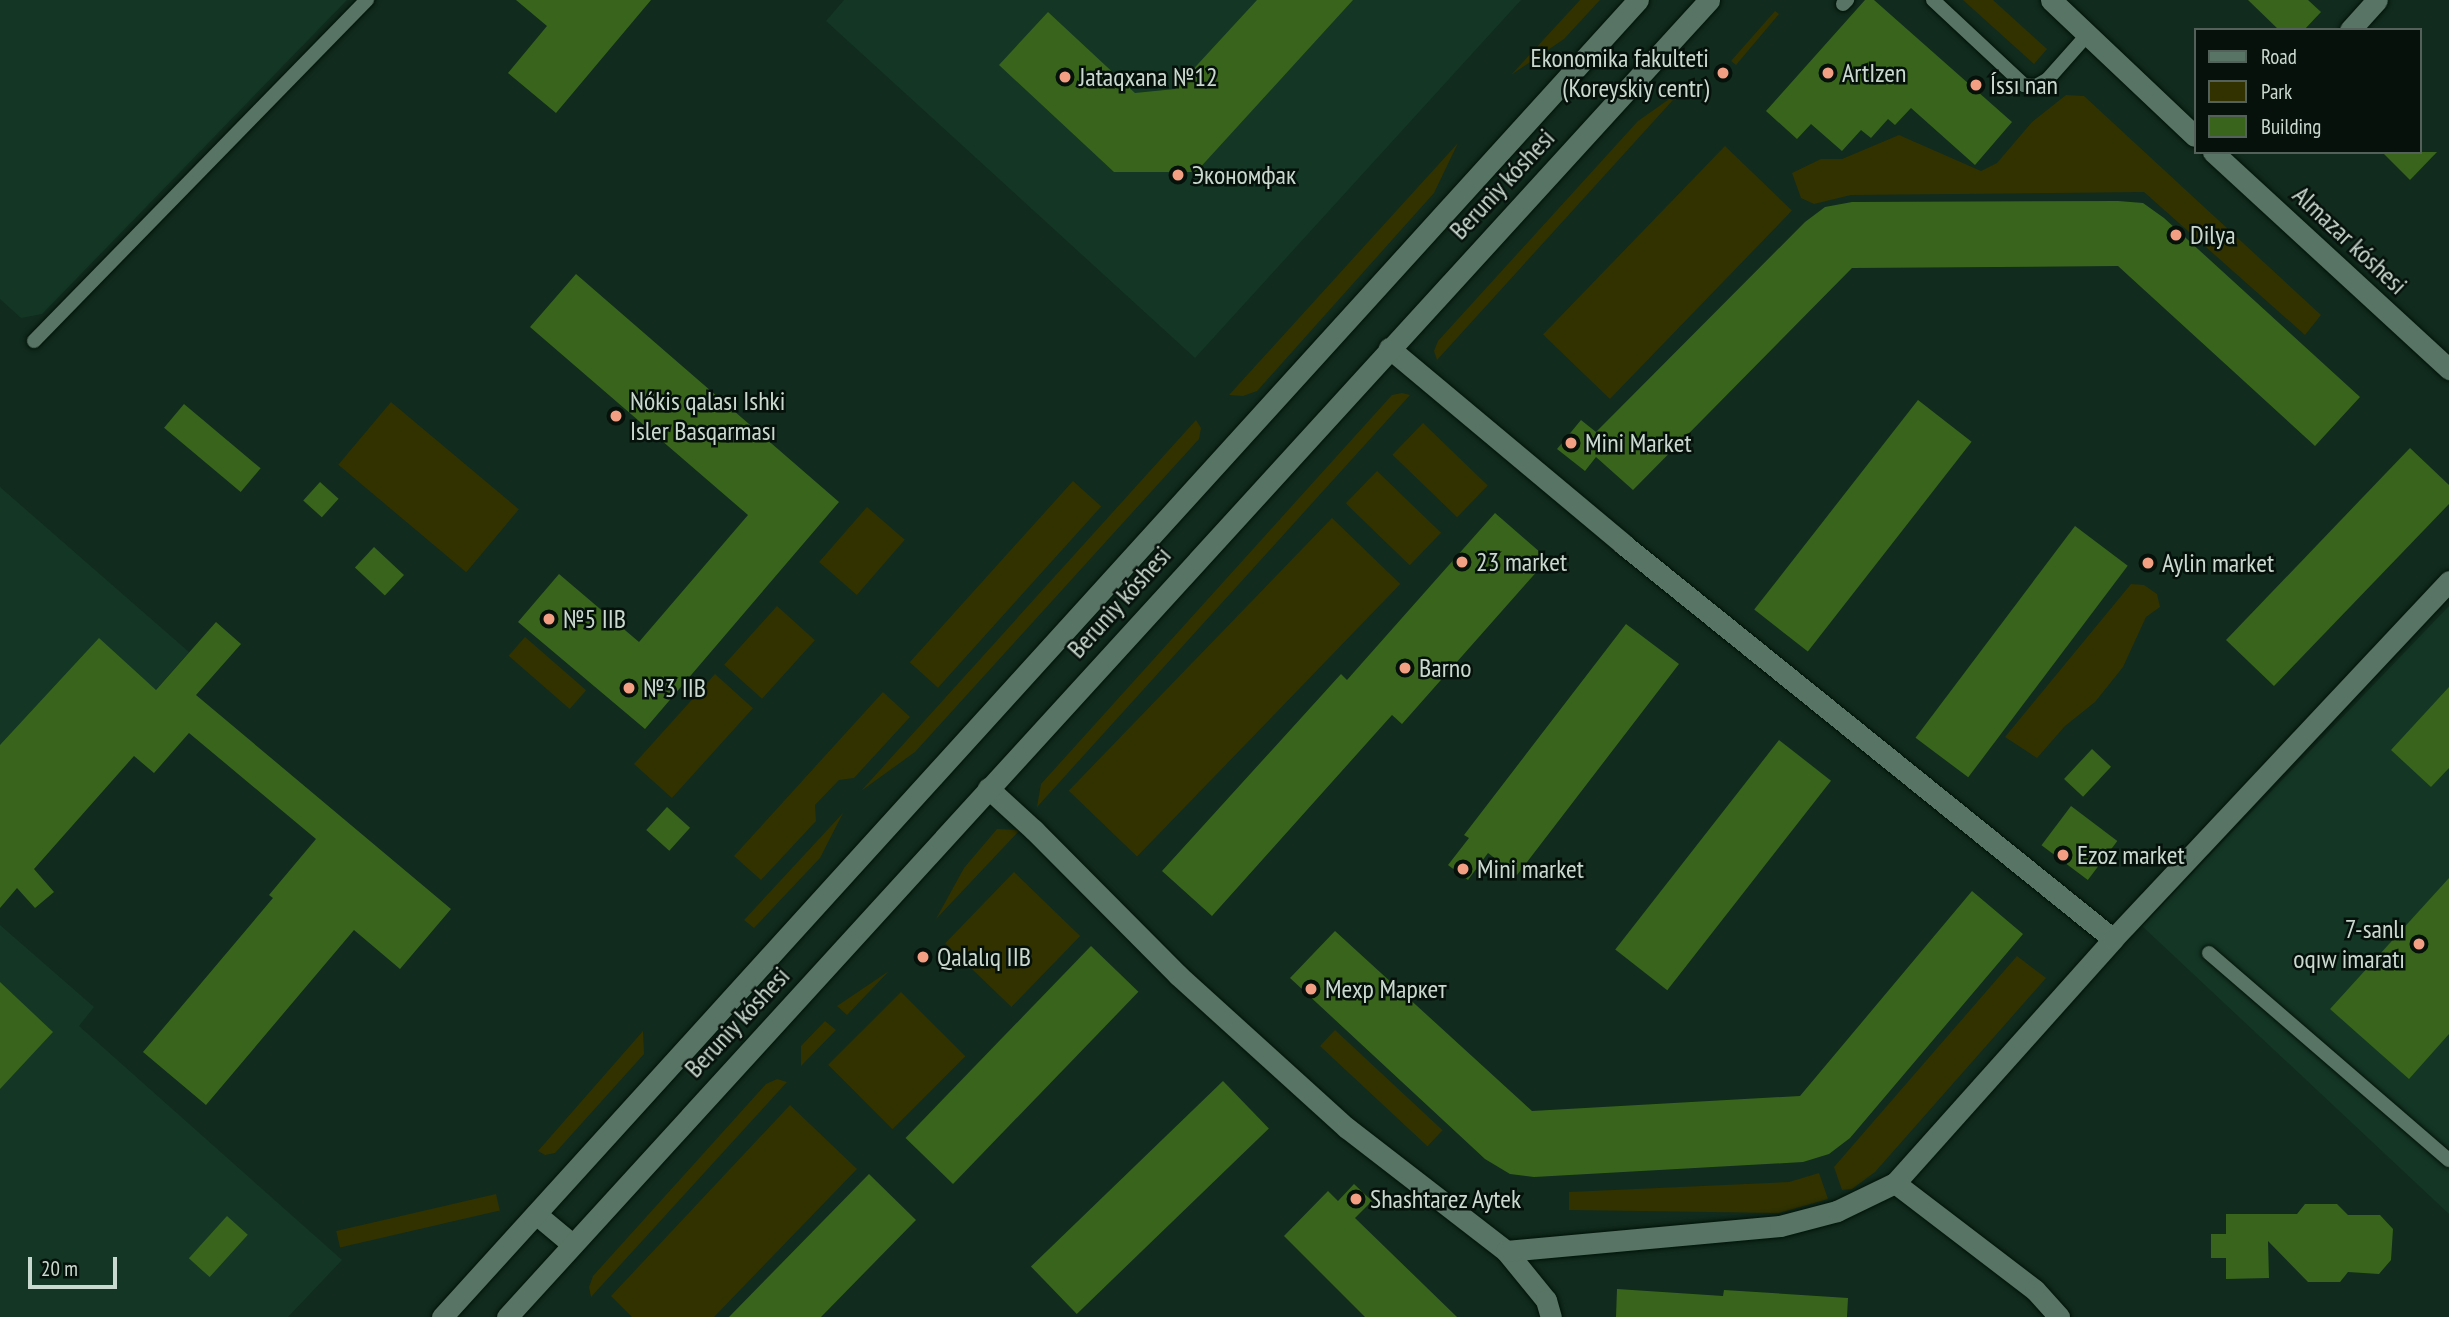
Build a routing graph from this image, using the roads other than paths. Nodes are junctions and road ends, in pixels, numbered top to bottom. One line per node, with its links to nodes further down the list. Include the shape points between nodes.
1 (367, 0): 11 (lane)
2 (1638, 0): 20 (street, Beruniy kóshesi)
3 (1709, 0): 12 (street, Beruniy kóshesi)
4 (1933, 0): 8 (lane, via 2024,85 2036,86 2048,79)
5 (2051, 0): 8 (street)
6 (2377, 0): 7 (street)
7 (2352, 28)
8 (2087, 35): 9 (street)
9 (2194, 135)
10 (2225, 156): 13 (street, Almazar kóshesi)
11 (34, 341)
12 (1389, 348): 15 (street, Beruniy kóshesi); 16 (street, via 1623,544)
13 (2449, 369)
14 (2449, 581): 16 (street)
15 (988, 788): 21 (street, Beruniy kóshesi); 22 (street, via 1178,975 1336,1118)
16 (2113, 939): 19 (street)
17 (2208, 953): 18 (lane)
18 (2449, 1160)
19 (1895, 1183): 22 (street, via 1837,1211 1780,1226); 26 (street, via 2035,1290)
20 (536, 1214): 21 (street); 23 (street, Beruniy kóshesi)
21 (572, 1244): 24 (street, Beruniy kóshesi)
22 (1506, 1251): 25 (street, via 1546,1300)
23 (442, 1317)
24 (507, 1317)
25 (1551, 1317)
26 (2059, 1317)

